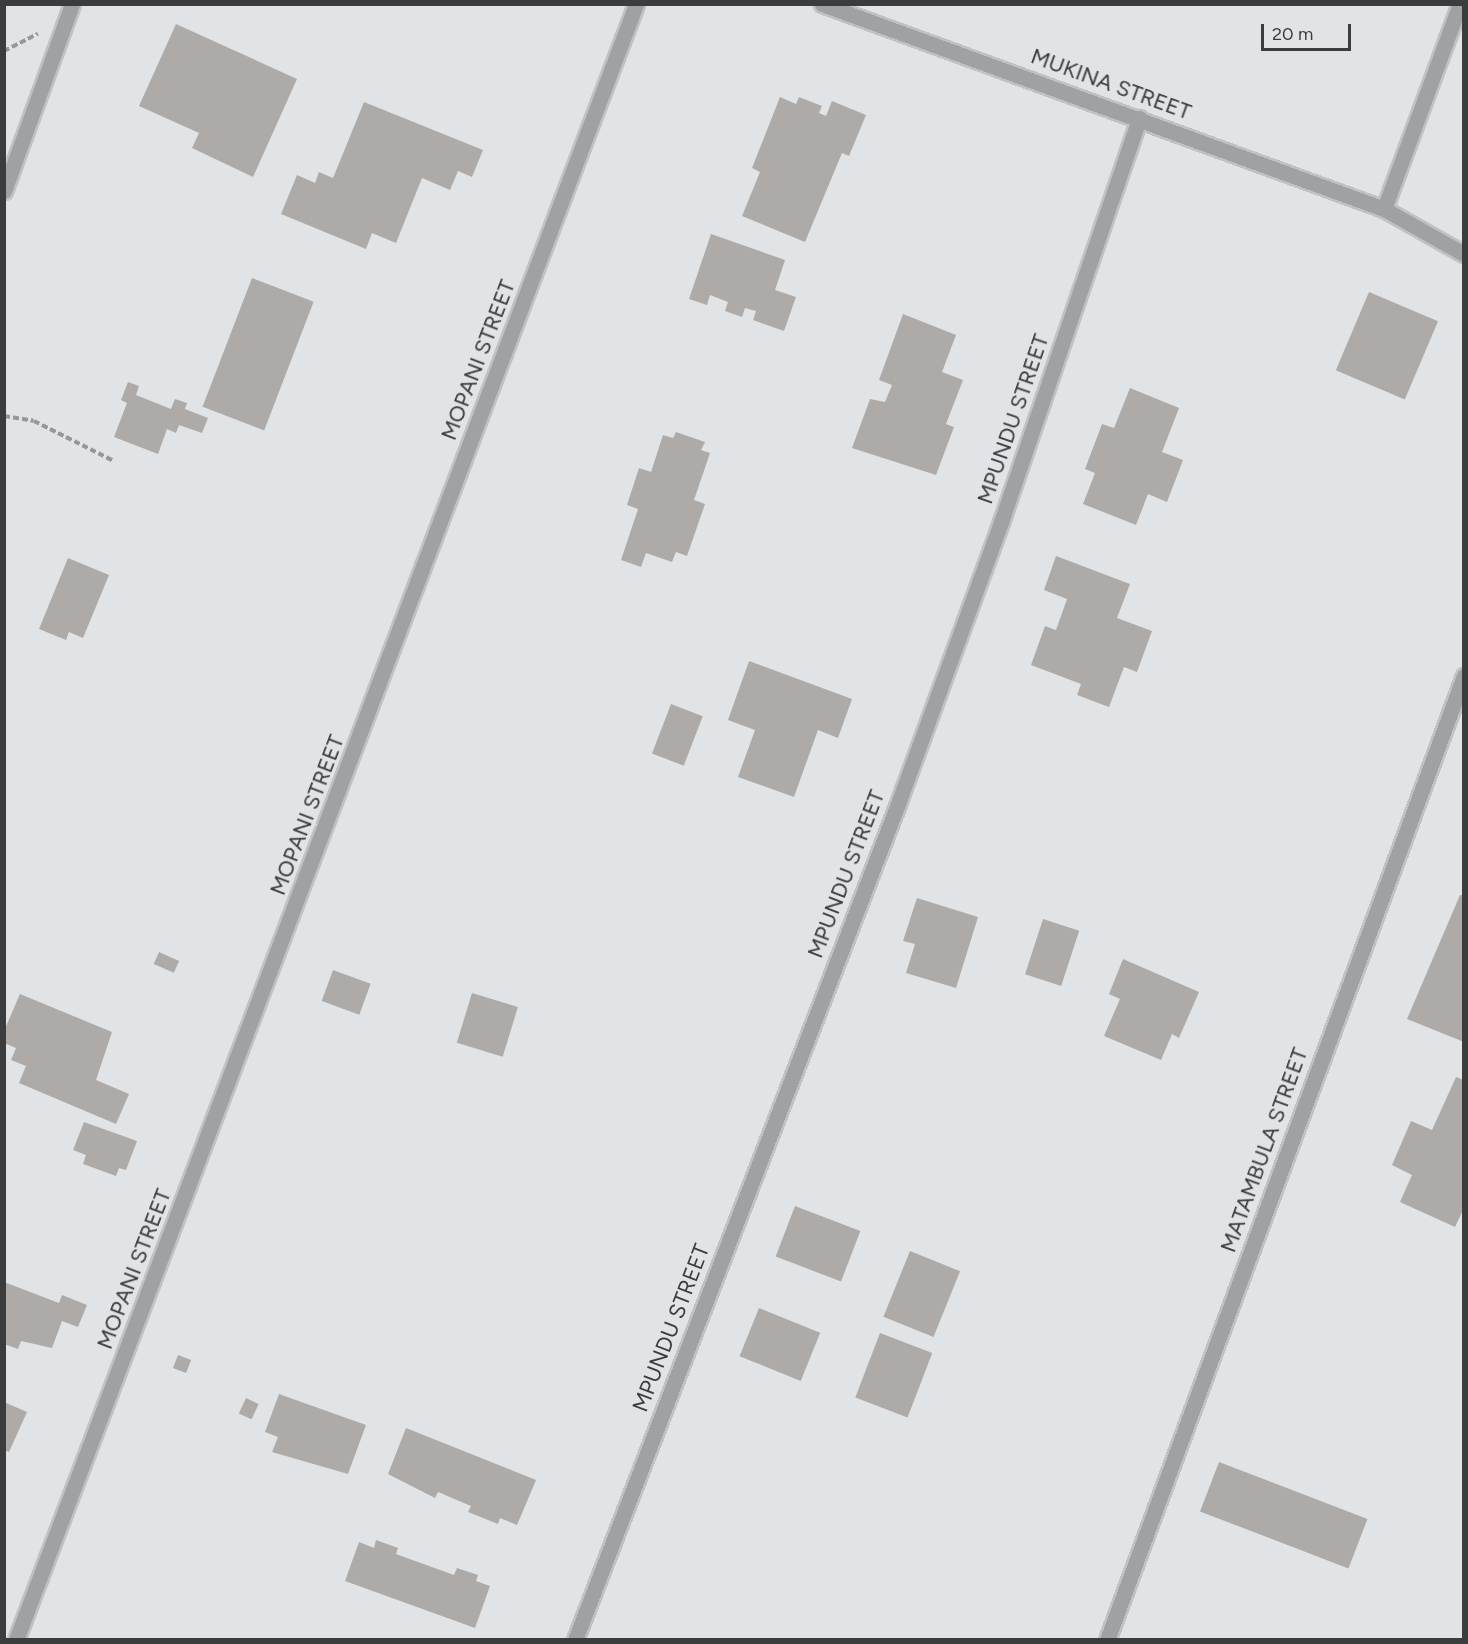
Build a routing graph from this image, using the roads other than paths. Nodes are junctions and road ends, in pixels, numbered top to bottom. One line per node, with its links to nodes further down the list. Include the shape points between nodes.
1 (72, 4): 6 (street)
2 (636, 4): 10 (street, MOPANI STREET)
3 (822, 4): 5 (street, MUKINA STREET)
4 (1460, 4): 7 (street)
5 (1139, 118): 7 (street, MUKINA STREET); 11 (street, MPUNDU STREET, via 1005,511 899,801)
6 (4, 191)
7 (1384, 209): 8 (street, MUKINA STREET)
8 (1464, 254)
9 (1464, 676): 12 (street, MATAMBULA STREET)
10 (16, 1640)
11 (575, 1640)
12 (1107, 1640)

